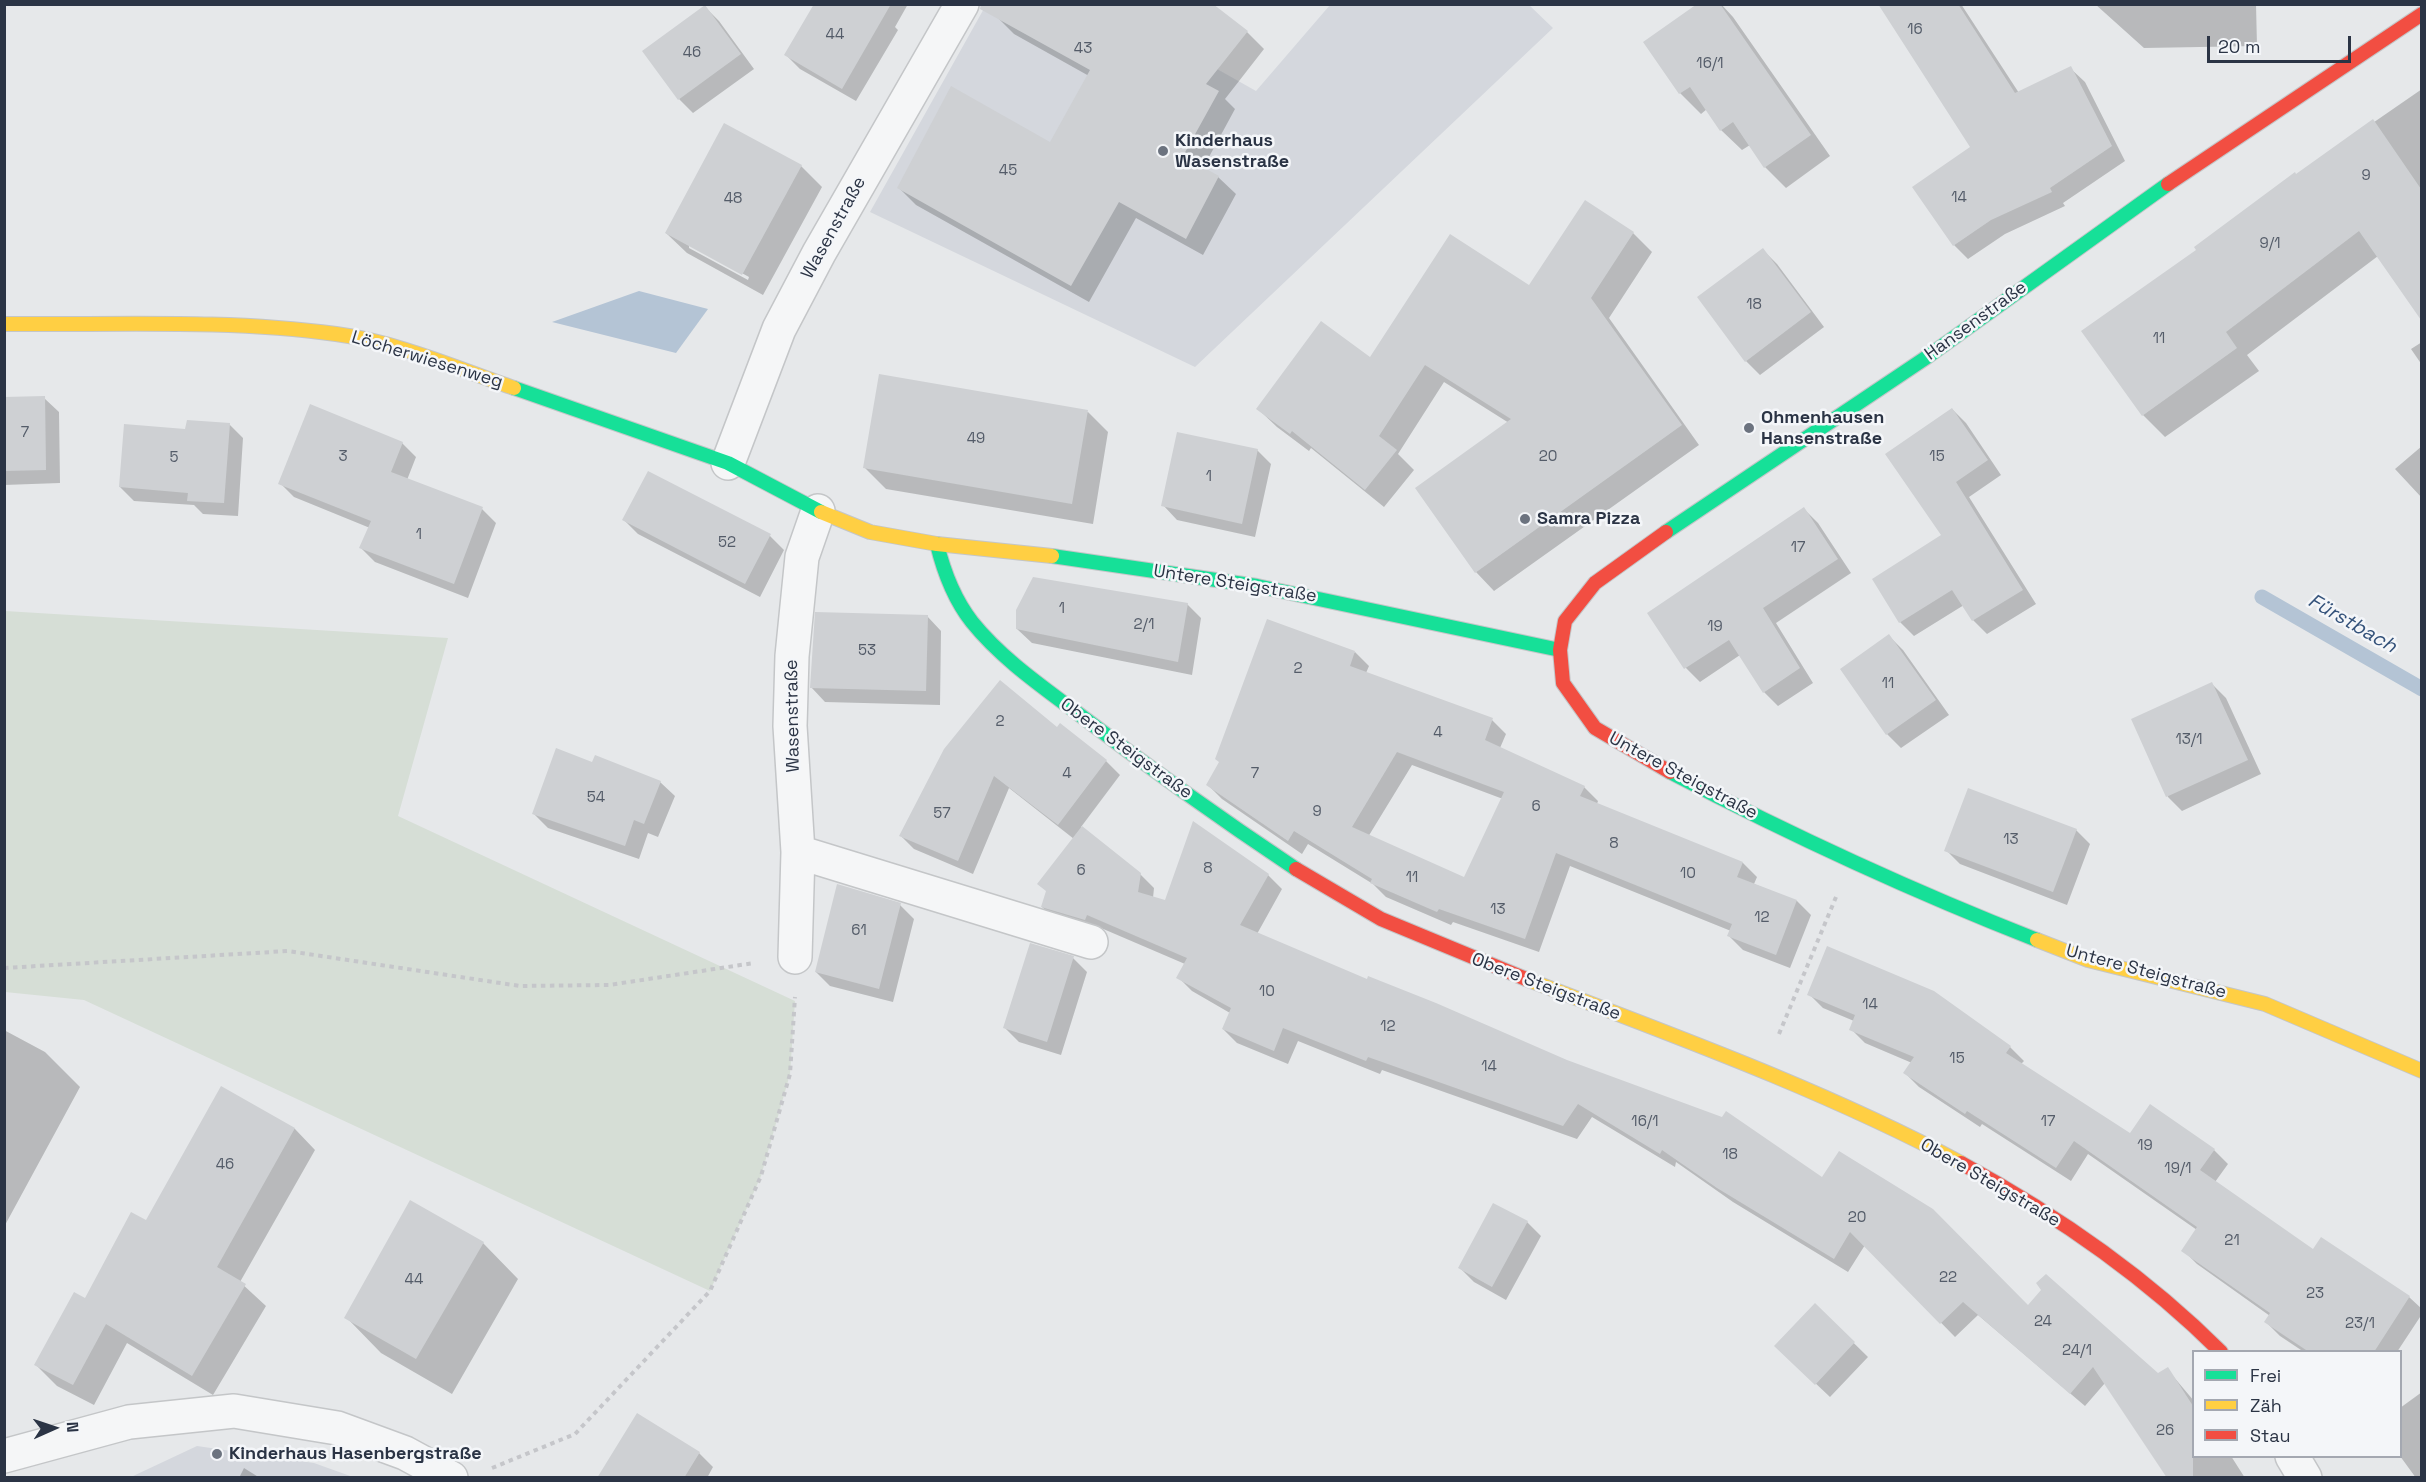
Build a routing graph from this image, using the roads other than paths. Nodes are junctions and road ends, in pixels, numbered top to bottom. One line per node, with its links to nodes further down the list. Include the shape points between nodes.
1 (962, 4): 4 (street, Wasenstraße, via 779,329)
2 (2421, 14): 7 (street, Hansenstraße, via 2185,172 1927,357 1595,583 1565,621)
3 (4, 324): 4 (street, Löcherwiesenweg, via 261,326 338,334 409,351)
4 (728, 463): 5 (street, Untere Steigstraße)
5 (818, 511): 6 (street, Untere Steigstraße, via 870,532); 8 (street, Wasenstraße, via 802,557 792,656 790,726)
6 (937, 544): 7 (street, Untere Steigstraße, via 1257,585); 12 (street, Obere Steigstraße, via 941,571 952,596 979,633 1106,736 1319,885 1451,950 1764,1072 1912,1138 2031,1204 2141,1278 2186,1314)
7 (1560, 650): 11 (street, Untere Steigstraße, via 1563,683 1595,728 1637,755 1727,802 1973,915 2088,960 2265,1004)
8 (798, 852): 9 (street); 10 (street, Wasenstraße)
9 (1091, 942)
10 (795, 957)
11 (2421, 1071)
12 (2219, 1350)
13 (2293, 1458): 16 (street)
14 (20, 1461): 15 (street, via 129,1422 234,1411 337,1428 405,1453)
15 (451, 1478)
16 (2305, 1478)

